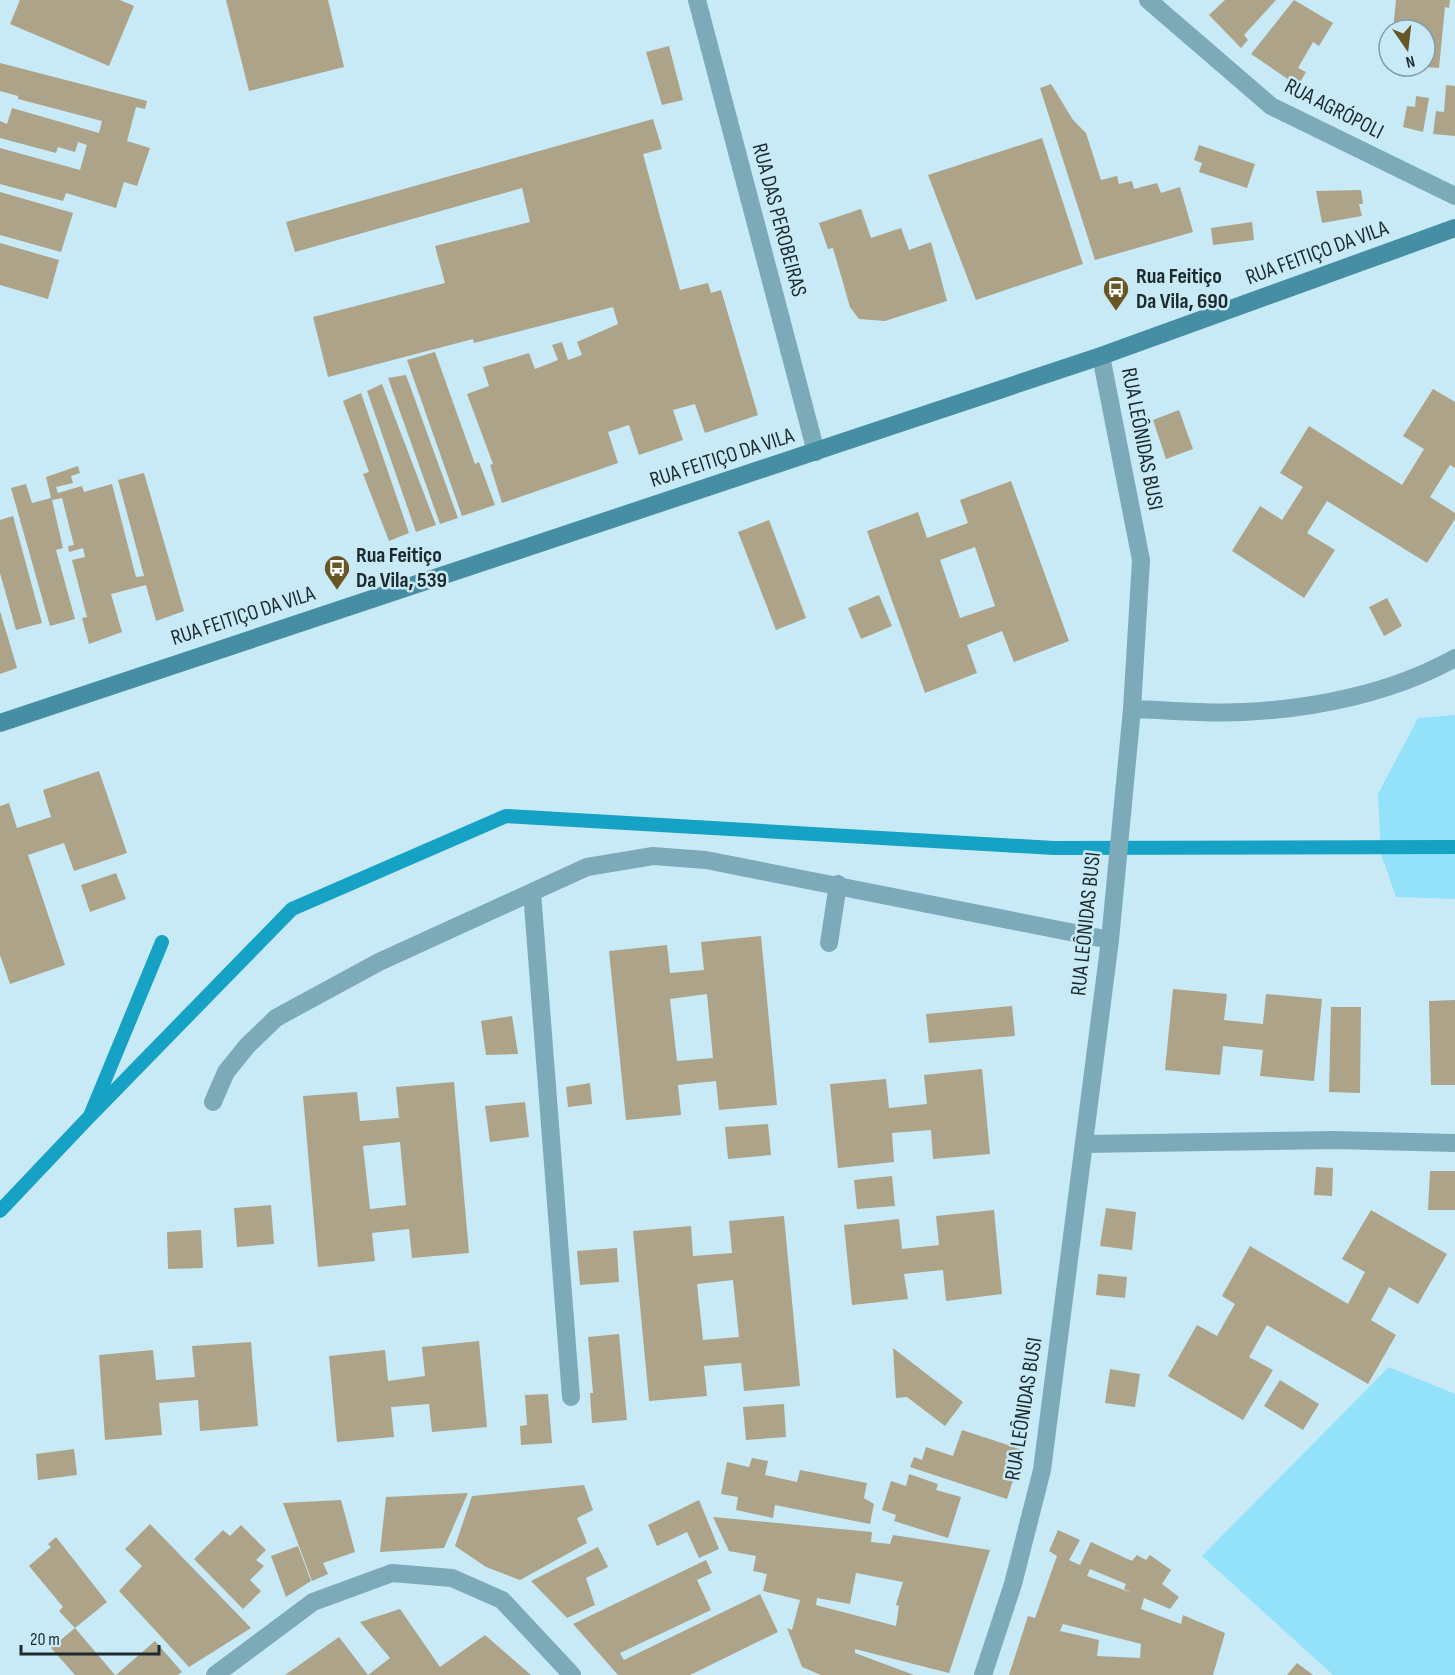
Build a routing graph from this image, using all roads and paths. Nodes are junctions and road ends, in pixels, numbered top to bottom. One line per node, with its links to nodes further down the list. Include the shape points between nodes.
1 (697, 0): 6 (street, RUA DAS PEROBEIRAS)
2 (1148, 0): 3 (street, RUA AGRÓPOLI, via 1271,106)
3 (1455, 196)
4 (1455, 228): 5 (street, RUA FEITIÇO DA VILA)
5 (1101, 356): 6 (street, RUA FEITIÇO DA VILA); 8 (street, RUA LEÔNIDAS BUSI, via 1141,560)
6 (816, 452): 9 (street, RUA FEITIÇO DA VILA)
7 (1455, 658): 8 (street, via 1424,675 1355,698 1243,712)
8 (1132, 709): 12 (street, RUA LEÔNIDAS BUSI)
9 (0, 723)
10 (838, 884): 11 (street, via 706,860 653,856 587,867); 12 (street); 13 (street)
11 (532, 892): 14 (street, via 379,962 276,1018 226,1072); 17 (street)
12 (1110, 940): 16 (street, RUA LEÔNIDAS BUSI)
13 (829, 943)
14 (213, 1102)
15 (1455, 1143): 16 (street, via 1334,1140)
16 (1085, 1144): 20 (street, RUA LEÔNIDAS BUSI, via 1042,1470 1013,1584)
17 (571, 1396)
18 (215, 1675): 19 (street, via 313,1602 392,1573 452,1578 502,1600)
19 (572, 1675)
20 (983, 1675)

